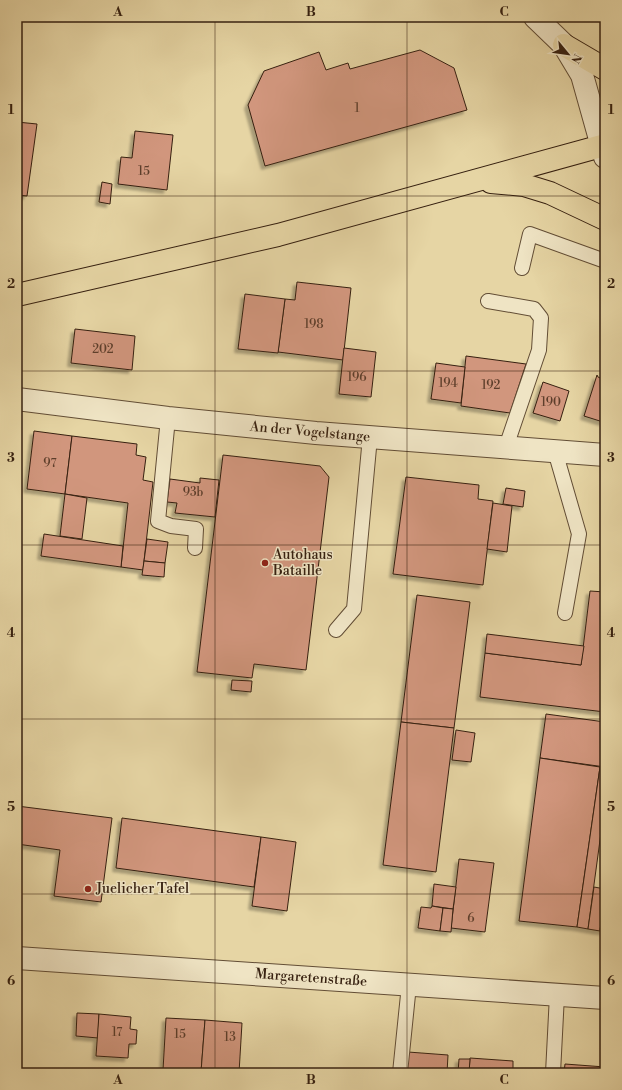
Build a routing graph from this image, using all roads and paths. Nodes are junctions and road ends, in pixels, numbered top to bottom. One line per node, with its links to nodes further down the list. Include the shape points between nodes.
1 (536, 17): 2 (street)
2 (564, 45): 3 (main road); 4 (street, via 582,75)
3 (605, 69)
4 (604, 149): 5 (main road)
5 (478, 181): 6 (main road, via 524,185 550,193); 9 (main road, via 278,235)
6 (605, 219)
7 (605, 261): 8 (lane, via 530,234)
8 (522, 268)
9 (17, 295)
10 (488, 300): 14 (lane, via 534,309 541,318 539,350)
11 (17, 398): 12 (street, An der Vogelstange)
12 (168, 418): 13 (street, An der Vogelstange); 17 (lane, via 158,521 170,526 196,529)
13 (370, 437): 14 (street, An der Vogelstange); 19 (lane, via 354,609)
14 (506, 447): 15 (street, An der Vogelstange)
15 (555, 451): 16 (street, An der Vogelstange); 18 (lane, via 579,534)
16 (605, 455)
17 (195, 548)
18 (565, 613)
19 (336, 630)
20 (17, 958): 21 (street, Margaretenstraße)
21 (409, 985): 22 (street, Margaretenstraße); 24 (lane)
22 (557, 995): 23 (street, Margaretenstraße); 25 (lane)
23 (605, 998)
24 (400, 1073)
25 (552, 1073)

